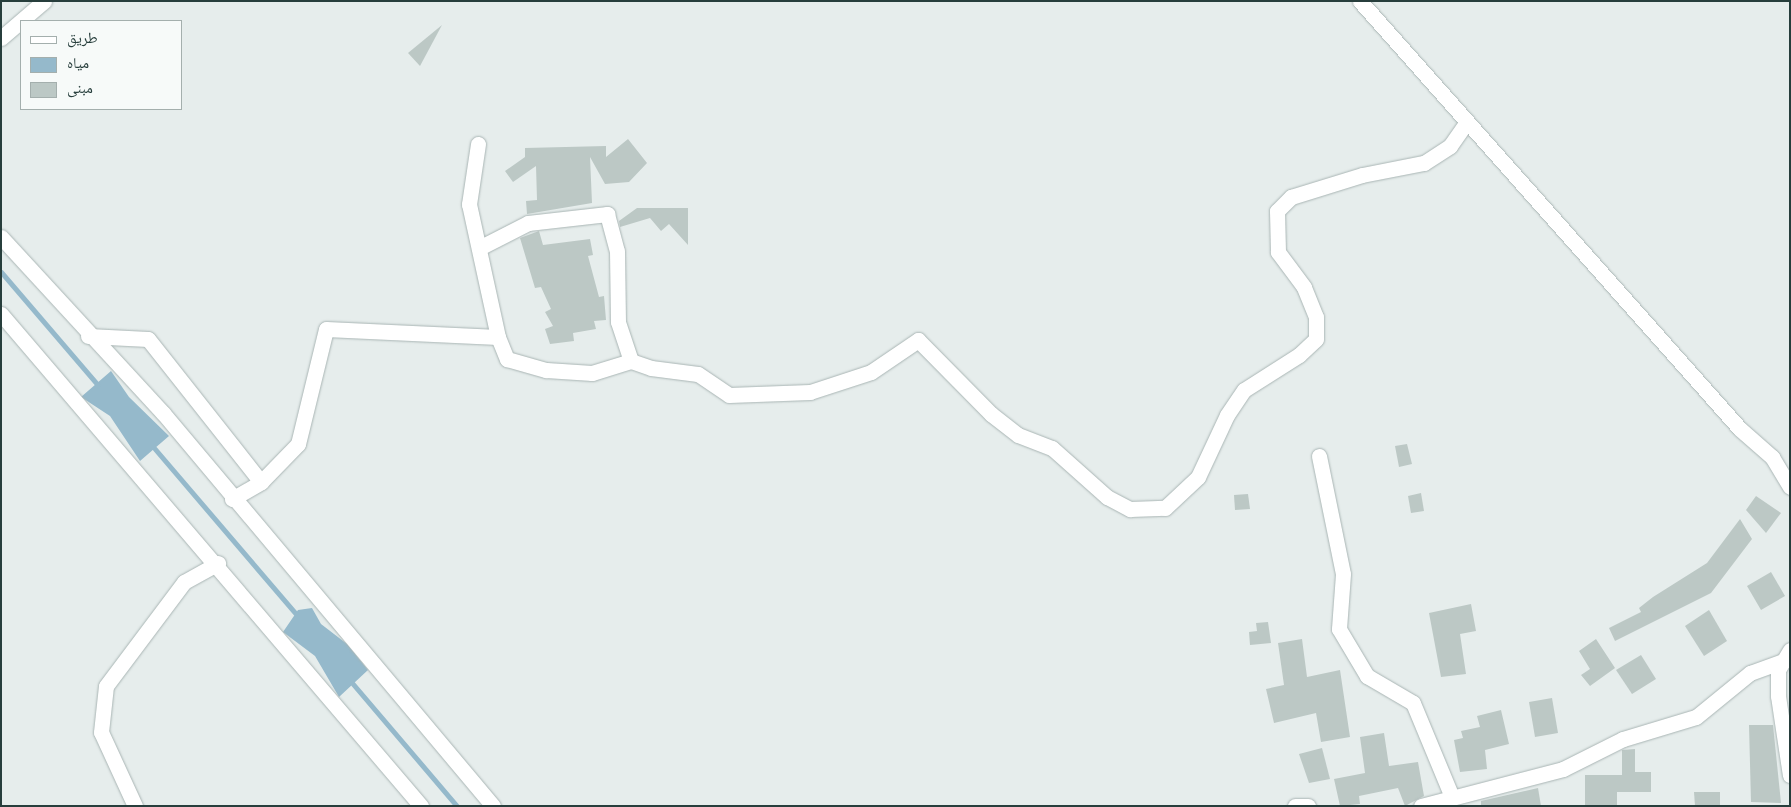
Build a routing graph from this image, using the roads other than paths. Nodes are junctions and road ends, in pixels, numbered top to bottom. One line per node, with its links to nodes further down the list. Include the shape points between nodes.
1 (44, 1): 3 (street)
2 (1360, 1): 6 (street)
3 (22, 20)
4 (20, 22): 5 (street)
5 (1, 38)
6 (1467, 122): 13 (street, via 1450,146 1424,163 1306,192 1290,198 1277,211 1278,252 1304,287 1316,317 1316,339 1299,356 1244,390 1227,415 1198,478 1165,508 1130,509 1107,498 1052,448 1018,435 991,414 918,340 871,372 810,392 729,395 698,374 651,368); 16 (street, via 1740,429 1772,457)
7 (478, 144): 9 (street, via 470,204)
8 (1, 237): 11 (street)
9 (479, 248): 12 (street); 13 (street, via 528,223 607,214 617,251 618,322)
10 (1, 314): 18 (street)
11 (88, 336): 15 (street, via 148,340); 17 (street, via 163,413)
12 (498, 337): 13 (street, via 507,359 546,370 592,373); 15 (street, via 326,329 298,444)
13 (631, 360)
14 (1319, 456): 21 (street, via 1343,574 1339,629 1367,676 1414,703)
15 (261, 482): 17 (street)
16 (1790, 487)
17 (232, 498): 24 (street)
18 (218, 563): 22 (street, via 184,582 106,686 101,732); 23 (street)
19 (1788, 655): 20 (street, via 1778,670 1778,696); 21 (street, via 1750,673 1696,717 1623,739 1563,770)
20 (1790, 775)
21 (1452, 798): 27 (street)
22 (135, 806)
23 (421, 806)
24 (493, 806)
25 (1295, 806): 26 (street)
26 (1308, 806)
27 (1421, 806)

